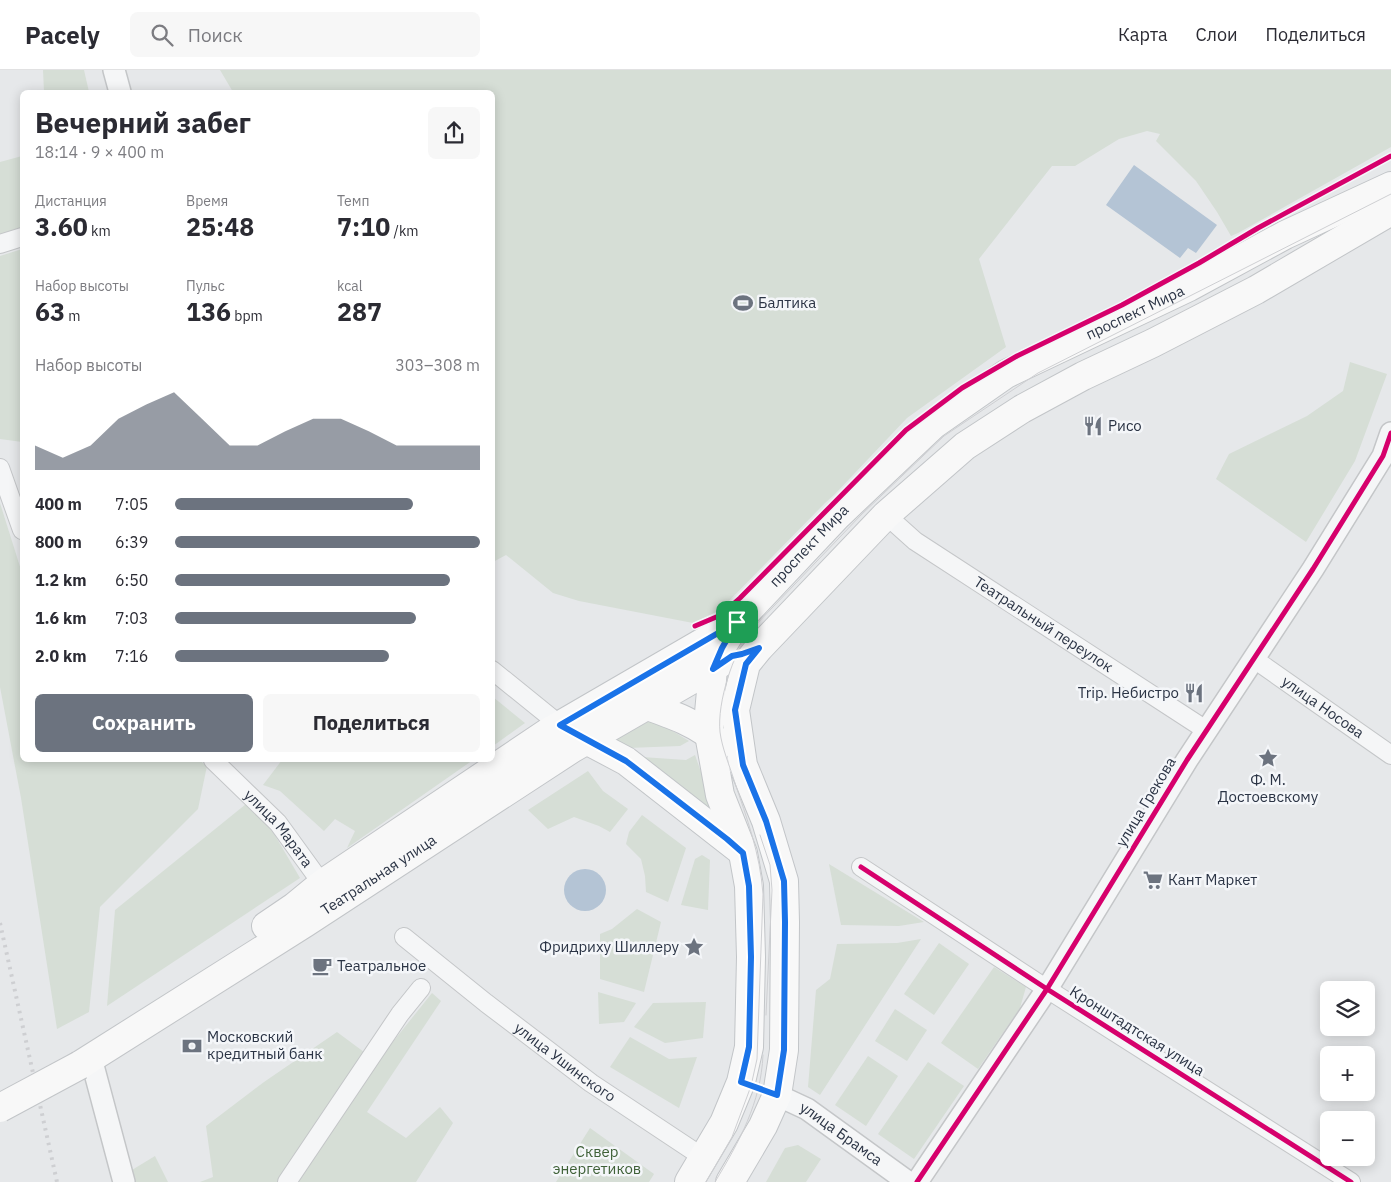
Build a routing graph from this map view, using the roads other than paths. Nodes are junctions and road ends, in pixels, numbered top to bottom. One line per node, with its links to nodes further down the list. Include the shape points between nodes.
1 (114, 70): 2 (street)
2 (119, 90)
3 (1391, 186): 11 (main road, проспект Мира, via 1006,374 934,425 838,515)
4 (1391, 211): 9 (main road, via 1256,290 1022,409 965,446)
5 (20, 238): 6 (street)
6 (0, 244)
7 (1391, 432): 13 (street, улица Грекова, via 1383,456)
8 (0, 468): 10 (street)
9 (886, 515): 12 (main road); 19 (street, Театральный переулок, via 916,541)
10 (20, 524)
11 (737, 622): 14 (main road, проспект Мира); 16 (main road, Театральная улица)
12 (759, 648): 14 (main road, Театральная улица, via 732,656); 24 (main road, via 746,664 735,710)
13 (1254, 659): 19 (street, улица Грекова); 22 (street, улица Носова)
14 (713, 669): 17 (main road, Театральная улица); 20 (main road, проспект Мира)
15 (495, 672): 18 (street)
16 (613, 695): 17 (main road); 18 (main road, Театральная улица)
17 (647, 706): 20 (main road); 21 (main road, Театральная улица)
18 (560, 725): 21 (main road); 27 (main road, Театральная улица)
19 (1206, 730): 30 (street, улица Грекова)
20 (709, 734): 24 (main road); 25 (main road, проспект Мира, via 720,795)
21 (586, 740): 25 (main road, via 626,761); 27 (main road, Театральная улица)
22 (1391, 755)
23 (215, 762): 27 (street, улица Марата, via 278,823)
24 (743, 765): 34 (main road, via 766,821 784,881 784,1050)
25 (743, 853): 32 (main road, проспект Мира, via 749,886 751,957 749,1047)
26 (861, 867): 30 (street, Кронштадтская улица)
27 (329, 894): 31 (main road, Театральная улица, via 294,907)
28 (404, 937): 36 (street, улица Ушинского, via 591,1083)
29 (421, 988): 39 (street, via 400,1014)
30 (1047, 989): 42 (street, улица Грекова); 43 (street, Кронштадтская улица)
31 (81, 1057): 33 (main road, Театральная улица); 35 (main road, Театральная улица, bridge); 38 (street)
32 (741, 1082): 34 (main road, улица Брамса); 36 (main road, проспект Мира, via 724,1123)
33 (0, 1089)
34 (777, 1095): 37 (main road); 41 (street, улица Брамса, via 807,1109)
35 (0, 1108)
36 (704, 1158): 37 (main road, улица Ушинского); 40 (main road, проспект Мира)
37 (732, 1179)
38 (124, 1182)
39 (287, 1182)
40 (689, 1182)
41 (908, 1182)
42 (916, 1182)
43 (1351, 1182)

